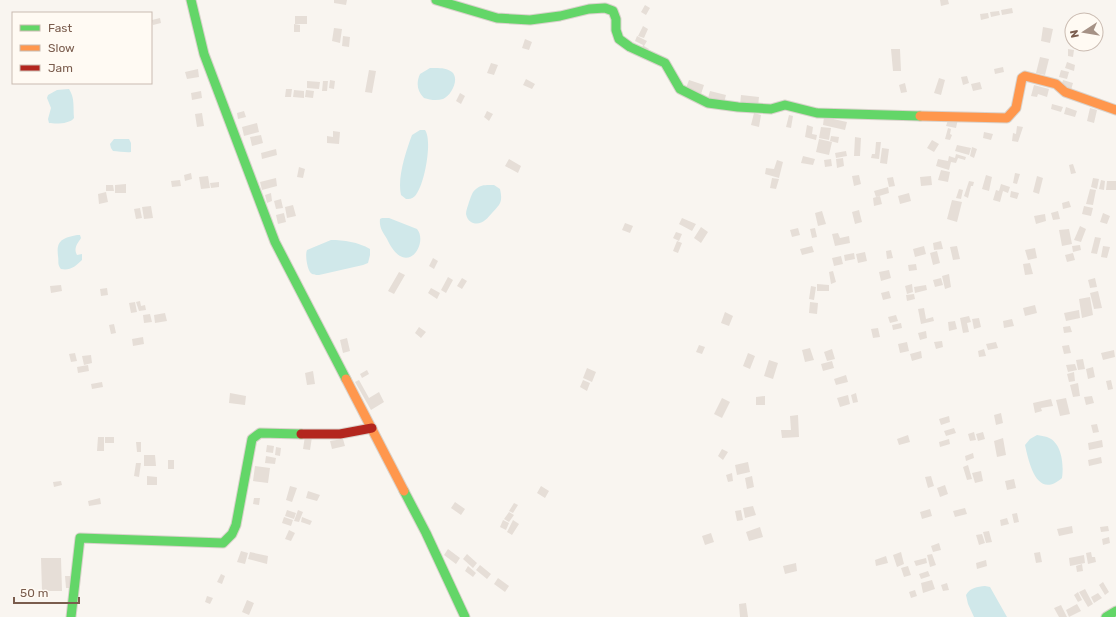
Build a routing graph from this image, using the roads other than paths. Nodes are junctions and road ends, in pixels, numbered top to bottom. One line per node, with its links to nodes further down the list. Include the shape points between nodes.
1 (191, 0): 4 (street, via 204,54 275,242)
2 (436, 0): 3 (street, via 497,18 530,20 589,9 605,8 613,11 619,39 664,63 680,90 708,103 771,109 785,105 817,113 1007,118 1016,108 1022,78 1025,76 1056,84 1065,92)
3 (1116, 110)
4 (372, 428): 6 (street, via 340,434 260,434 252,439 236,525 232,534 223,543 80,538); 7 (street, via 426,533)
5 (1116, 611): 8 (street)
6 (71, 617)
7 (465, 617)
8 (1106, 617)

